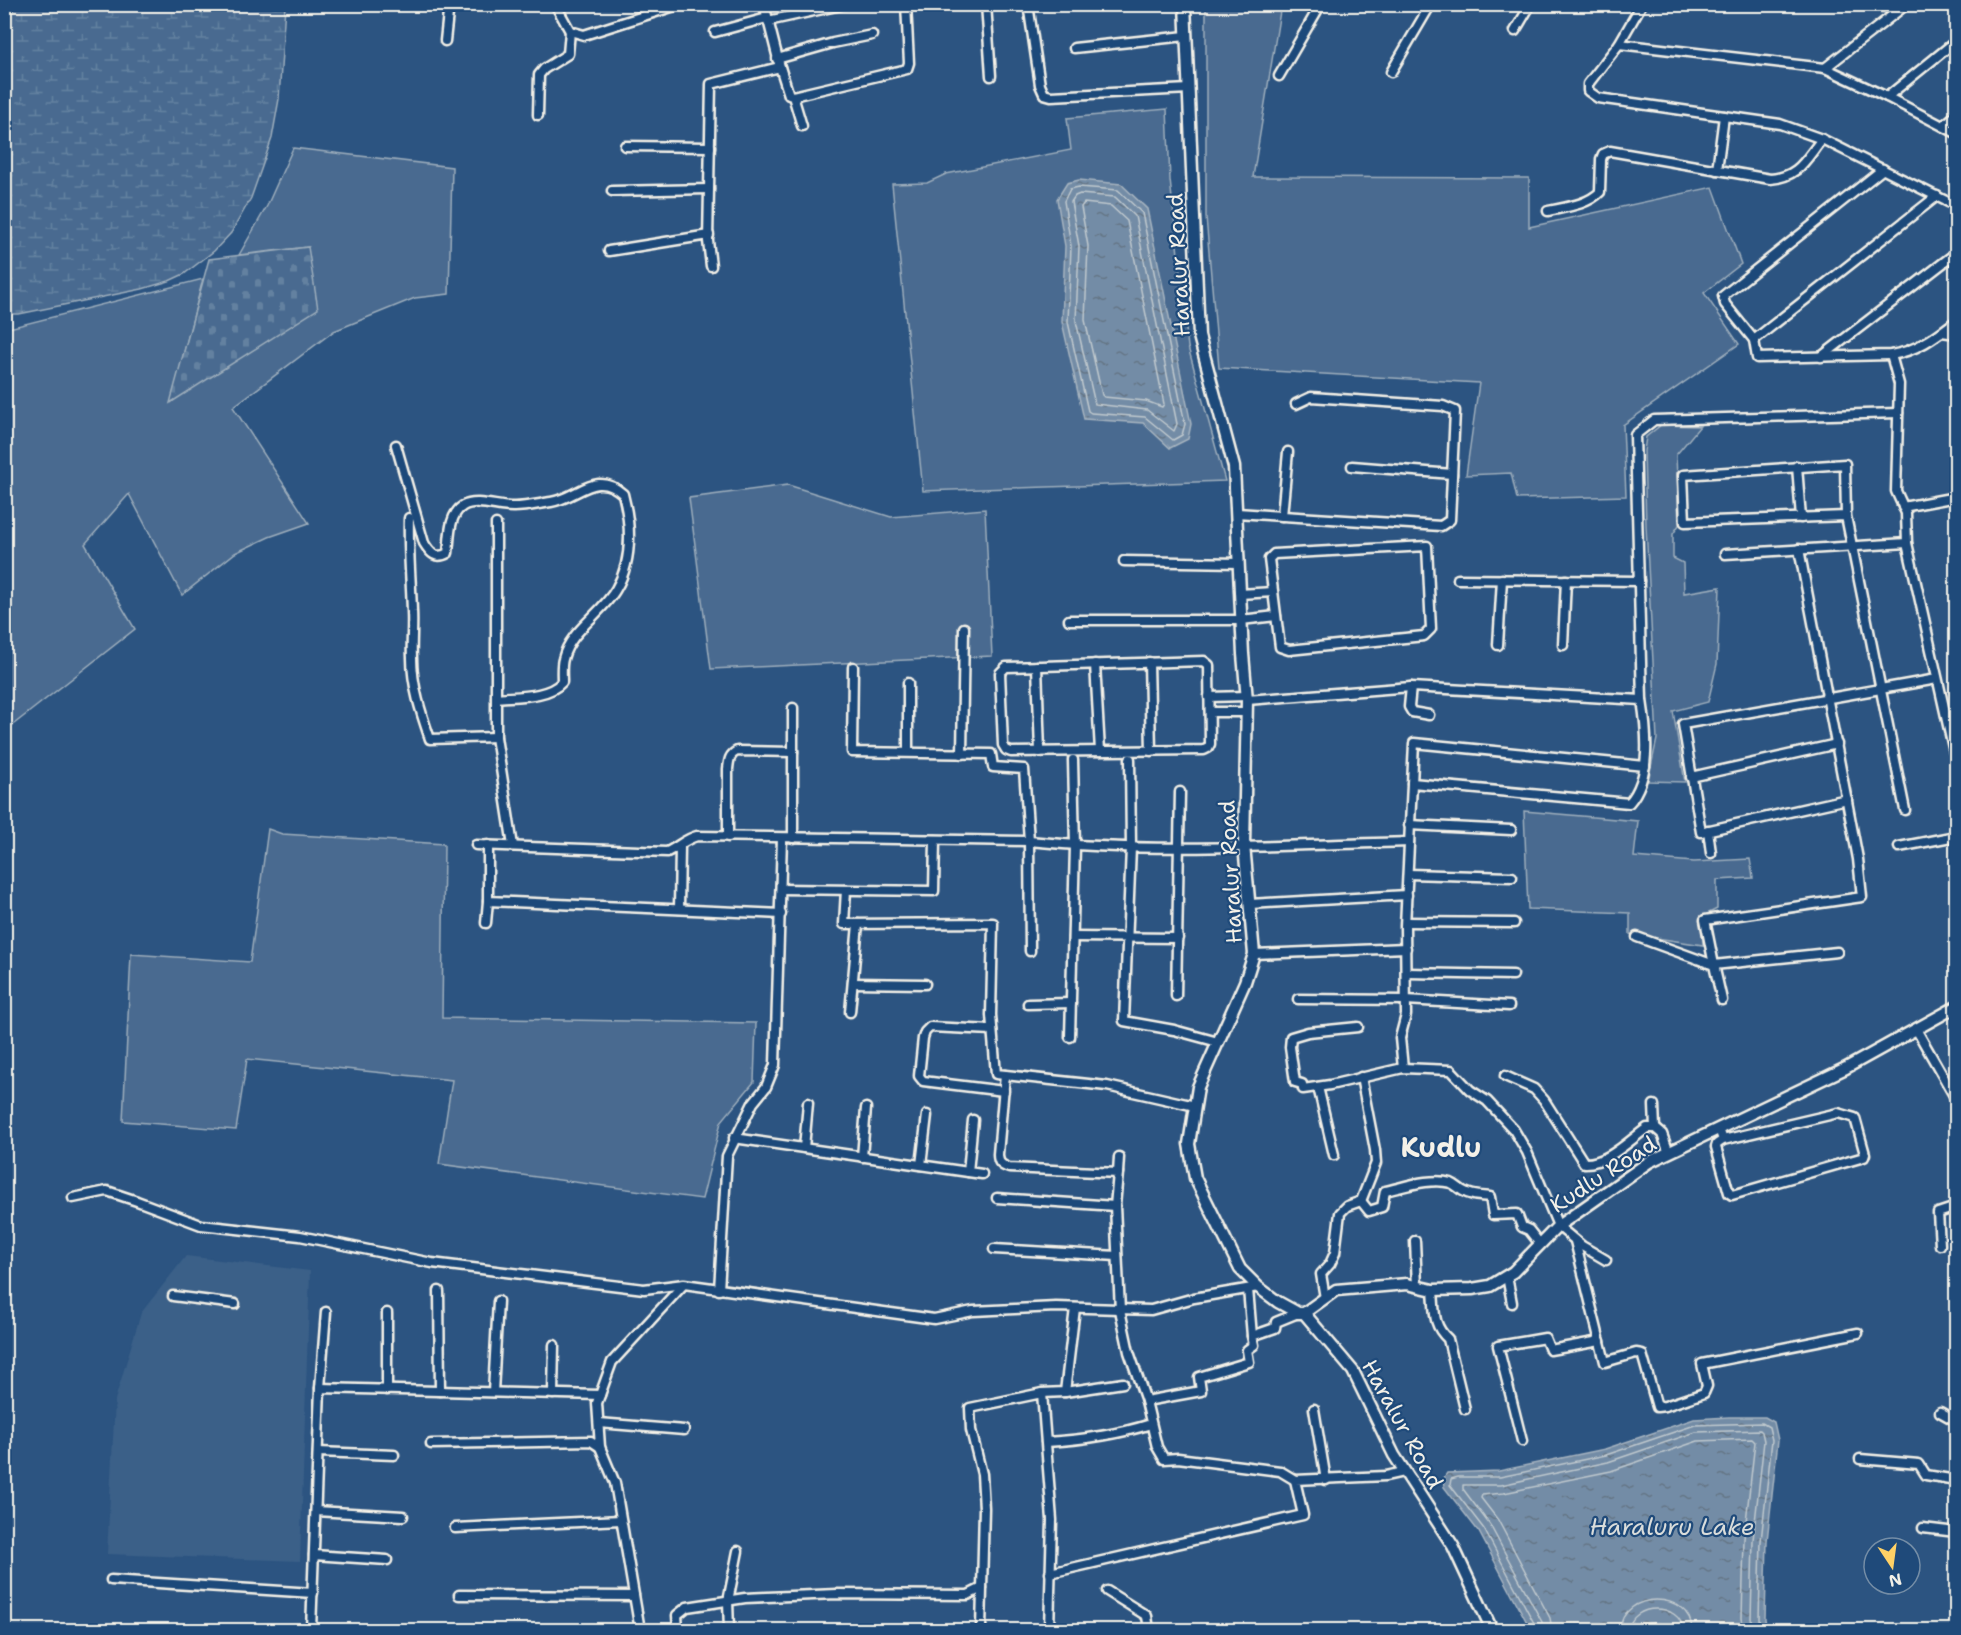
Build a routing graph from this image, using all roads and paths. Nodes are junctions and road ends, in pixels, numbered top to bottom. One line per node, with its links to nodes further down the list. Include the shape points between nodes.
1 (448, 4): 22 (street)
2 (555, 4): 17 (street)
3 (681, 4): 17 (street, via 584,34)
4 (764, 4): 16 (street)
5 (846, 4): 16 (street)
6 (906, 4): 32 (street, via 907,69)
7 (986, 4): 29 (street)
8 (1028, 4): 31 (street, via 1044,94)
9 (1185, 4): 21 (street, Haralur Road)
10 (1321, 4): 30 (street)
11 (1431, 4): 28 (street)
12 (1531, 4): 18 (street)
13 (1642, 4): 24 (street)
14 (1867, 4): 15 (street)
15 (1904, 7): 27 (street)
16 (768, 20): 19 (street); 26 (street)
17 (570, 31): 34 (street, via 568,54 539,75)
18 (1515, 31)
19 (715, 32)
20 (872, 35): 26 (street, via 833,43)
21 (1186, 36): 25 (street); 31 (street, Haralur Road)
22 (444, 41)
23 (1956, 41): 33 (street)
24 (1619, 44): 27 (street); 36 (street, via 1588,84 1592,95)
25 (1074, 48)
26 (778, 63): 32 (street, via 786,90); 42 (street, via 711,84)
27 (1825, 68): 33 (street)
28 (1391, 72)
29 (991, 76)
30 (1279, 76)
31 (1189, 89): 69 (street, Haralur Road, via 1199,336 1234,467)
32 (793, 96): 37 (street)
33 (1887, 97): 38 (street)
34 (538, 115)
35 (1956, 115): 38 (street)
36 (1724, 116): 40 (street, via 1780,124); 44 (street)
37 (802, 126)
38 (1943, 126): 39 (street)
39 (1956, 133)
40 (1822, 139): 43 (street); 44 (street, via 1794,174 1784,178)
41 (624, 146): 42 (street)
42 (710, 147): 45 (street)
43 (1883, 169): 47 (street); 57 (street, via 1725,293 1725,304)
44 (1717, 170): 49 (street, via 1610,151 1601,159 1600,192 1585,202)
45 (709, 189): 46 (street); 50 (street)
46 (612, 191)
47 (1937, 196): 48 (street); 57 (street)
48 (1956, 206)
49 (1548, 211)
50 (709, 235): 51 (street); 53 (street)
51 (609, 251)
52 (1956, 253): 59 (street)
53 (711, 266)
54 (1956, 321): 55 (street)
55 (1942, 332): 56 (street); 58 (street, via 1920,347)
56 (1956, 334)
57 (1754, 340): 59 (street, via 1757,358)
58 (1891, 355): 59 (street); 61 (street, via 1899,384)
59 (1821, 357)
60 (1296, 404): 66 (street, via 1311,397 1443,406 1455,411)
61 (1898, 413): 68 (street, via 1896,491); 84 (street, via 1654,420 1635,435)
62 (396, 445): 102 (street, via 424,543 435,556 448,554 453,517 470,504 512,507 557,501 586,485 601,483 623,494 630,537 628,558 616,589 571,641 562,659 562,682 536,694)
63 (1288, 452): 70 (street)
64 (1352, 466): 66 (street)
65 (1797, 466): 71 (street, via 1845,464); 73 (street); 73 (street, via 1683,475 1685,522)
66 (1452, 474): 70 (street, via 1450,520 1441,526)
67 (1956, 497): 68 (street)
68 (1903, 507): 75 (street)
69 (1237, 513): 70 (street); 80 (street, Haralur Road)
70 (1282, 516)
71 (1846, 516): 73 (street); 76 (street)
72 (409, 518): 110 (street, via 412,658 418,703 430,739)
73 (1802, 518)
74 (496, 524): 102 (street)
75 (1907, 543): 76 (street); 97 (street)
76 (1853, 546): 77 (street); 100 (street)
77 (1799, 549): 78 (street); 104 (street)
78 (1725, 554)
79 (1124, 561): 80 (street)
80 (1239, 563): 86 (street, Haralur Road)
81 (1458, 579): 82 (street)
82 (1502, 579): 83 (street); 91 (street)
83 (1566, 580): 84 (street); 92 (street)
84 (1639, 581): 105 (street)
85 (1273, 592): 86 (street); 87 (street); 87 (street, via 1269,559 1274,554 1427,546 1431,629 1424,636 1289,650 1280,647)
86 (1240, 594): 89 (street, Haralur Road)
87 (1276, 616): 89 (street)
88 (1069, 620): 89 (street)
89 (1241, 620): 103 (street, Haralur Road)
90 (964, 628): 118 (street)
91 (1498, 645)
92 (1563, 645)
93 (1149, 662): 94 (street); 101 (street, via 1208,663); 114 (street)
94 (1095, 664): 95 (street); 113 (street)
95 (1037, 666): 117 (street); 117 (street, via 1006,667 1000,673 1003,745 1006,750)
96 (853, 667): 116 (street, via 852,752)
97 (1937, 679): 100 (street); 112 (street)
98 (908, 683): 116 (street)
99 (1411, 687): 103 (street); 105 (street); 109 (street, via 1412,712)
100 (1881, 690): 104 (street); 127 (street)
101 (1209, 697): 103 (street); 107 (street)
102 (496, 698): 110 (street)
103 (1247, 698): 108 (street, Haralur Road)
104 (1828, 699): 111 (street); 123 (street, via 1683,724)
105 (1642, 700): 122 (street, via 1647,729)
106 (793, 708): 115 (street)
107 (1209, 712): 108 (street); 114 (street, via 1208,748)
108 (1247, 712): 143 (street, Haralur Road)
109 (1429, 715)
110 (496, 737): 140 (street)
111 (1837, 744): 123 (street); 126 (street)
112 (1955, 746): 121 (street)
113 (1100, 751): 114 (street); 117 (street)
114 (1151, 751)
115 (793, 752): 132 (street, via 732,754 728,769); 134 (street)
116 (908, 752): 118 (street)
117 (1040, 752)
118 (962, 754): 136 (street, via 992,754 993,767 1024,769)
119 (1130, 759): 144 (street)
120 (1073, 760): 142 (street)
121 (1956, 761)
122 (1645, 766): 124 (street, via 1637,795 1629,803); 124 (street, via 1414,743)
123 (1691, 777): 130 (street, via 1701,832)
124 (1412, 783): 128 (street)
125 (1180, 792): 146 (street)
126 (1847, 799): 130 (street); 169 (street, via 1862,897 1706,920)
127 (1905, 810)
128 (1409, 825): 129 (street); 137 (street)
129 (1511, 830)
130 (1708, 830): 147 (street)
131 (1956, 836): 145 (street)
132 (728, 837): 133 (street); 141 (street, via 686,838)
133 (782, 838): 134 (street); 150 (street)
134 (793, 838): 135 (street)
135 (935, 840): 136 (street); 151 (street, via 934,891)
136 (1029, 841): 142 (street); 166 (street)
137 (1409, 842): 143 (street); 148 (street)
138 (476, 845): 139 (street)
139 (488, 845): 140 (street); 153 (street)
140 (513, 846): 141 (street, via 667,852)
141 (680, 846): 155 (street)
142 (1075, 846): 144 (street); 161 (street)
143 (1244, 846): 146 (street); 154 (street, Haralur Road)
144 (1131, 847): 146 (street); 162 (street)
145 (1899, 847)
146 (1179, 848): 164 (street)
147 (1711, 853)
148 (1408, 874): 149 (street); 152 (street)
149 (1512, 877)
150 (781, 889): 151 (street); 156 (street)
151 (846, 890): 160 (street, via 844,924)
152 (1407, 895): 154 (street); 157 (street)
153 (488, 901): 155 (street); 158 (street)
154 (1250, 904): 168 (street, Haralur Road)
155 (679, 909): 156 (street)
156 (780, 914): 203 (street, via 775,1065)
157 (1406, 922): 159 (street); 165 (street)
158 (486, 923)
159 (1514, 923)
160 (858, 924): 172 (street); 185 (street, via 993,923)
161 (1072, 937): 162 (street); 178 (street)
162 (1127, 937): 164 (street); 187 (street, via 1124,1021)
163 (1637, 937): 169 (street)
164 (1178, 938): 174 (street)
165 (1406, 948): 168 (street); 170 (street)
166 (1030, 951)
167 (1837, 952): 169 (street)
168 (1254, 954): 187 (street, Haralur Road)
169 (1714, 965): 177 (street)
170 (1407, 973): 171 (street); 176 (street)
171 (1513, 975)
172 (853, 983): 173 (street); 182 (street)
173 (925, 984)
174 (1176, 996)
175 (1298, 999): 176 (street)
176 (1406, 1000): 180 (street); 188 (street, via 1400,1038)
177 (1722, 1000)
178 (1071, 1003): 179 (street); 186 (street)
179 (1028, 1004)
180 (1509, 1006)
181 (1956, 1007): 184 (street, Kudlu Road)
182 (850, 1012)
183 (1358, 1028): 192 (street, via 1292,1037 1295,1082 1302,1084 1303,1089)
184 (1917, 1029): 194 (street); 202 (street, Kudlu Road)
185 (992, 1030): 189 (street, via 996,1074); 193 (street, via 936,1026 927,1029 919,1076 923,1081)
186 (1070, 1037)
187 (1218, 1042): 197 (street, Haralur Road, via 1197,1088)
188 (1403, 1068): 191 (street); 218 (street, via 1451,1070 1486,1101 1514,1130 1527,1152)
189 (1005, 1075): 193 (street); 197 (street, via 1107,1086)
190 (1505, 1076): 201 (street, via 1534,1089 1584,1162 1603,1160 1647,1128)
191 (1361, 1077): 192 (street); 215 (street, via 1376,1162)
192 (1318, 1087): 206 (street)
193 (1004, 1091): 211 (street, via 998,1154 1002,1166)
194 (1956, 1100)
195 (808, 1103): 204 (street)
196 (1654, 1105): 201 (street)
197 (1195, 1106): 229 (street, Haralur Road, via 1189,1144 1195,1178)
198 (866, 1108): 208 (street)
199 (927, 1114): 209 (street)
200 (973, 1120): 210 (street)
201 (1655, 1128): 205 (street, via 1662,1134)
202 (1721, 1134): 202 (street, via 1716,1147 1729,1194 1735,1195 1865,1154 1855,1118 1838,1113); 205 (street, Kudlu Road)
203 (734, 1138): 204 (street); 230 (street, via 727,1156)
204 (804, 1149): 208 (street)
205 (1669, 1153): 218 (street, Kudlu Road, via 1649,1162)
206 (1334, 1155)
207 (1119, 1156): 211 (street)
208 (862, 1157): 209 (street)
209 (921, 1165): 210 (street)
210 (968, 1172): 212 (street)
211 (1118, 1173): 216 (street)
212 (982, 1174)
213 (73, 1198): 227 (street, via 107,1191 201,1225 300,1236 432,1263 644,1289)
214 (997, 1198): 216 (street)
215 (1361, 1201): 221 (street, via 1369,1211 1382,1207 1385,1191 1423,1183 1454,1184 1475,1196 1490,1197 1493,1215 1516,1214 1522,1227); 234 (street, via 1340,1213 1335,1253 1321,1274)
216 (1115, 1206): 224 (street)
217 (1956, 1207): 222 (street, via 1938,1213)
218 (1558, 1226): 220 (street); 221 (street, Kudlu Road)
219 (1415, 1241): 228 (street)
220 (1575, 1241): 225 (street); 245 (street)
221 (1540, 1244): 226 (street, Kudlu Road)
222 (1940, 1245)
223 (994, 1249): 224 (street)
224 (1117, 1256): 239 (street)
225 (1606, 1260)
226 (1507, 1276): 231 (street, Kudlu Road, via 1490,1286); 236 (street)
227 (684, 1284): 230 (street); 255 (street, via 612,1362)
228 (1417, 1286): 231 (street, Kudlu Road); 234 (street, Kudlu Road, via 1336,1290)
229 (1253, 1288): 239 (street, via 1151,1310); 242 (street, Haralur Road); 244 (street)
230 (719, 1290): 238 (street, via 934,1319 973,1311)
231 (1433, 1290): 258 (street, via 1436,1323 1448,1339)
232 (439, 1291): 250 (street)
233 (173, 1296): 237 (street)
234 (1325, 1298): 242 (street, Kudlu Road)
235 (498, 1301): 251 (street)
236 (1512, 1302)
237 (236, 1304)
238 (1075, 1308): 239 (street); 252 (street)
239 (1120, 1310): 256 (street)
240 (326, 1312): 248 (street)
241 (387, 1313): 249 (street)
242 (1301, 1313): 244 (street); 271 (street, Haralur Road, via 1353,1371)
243 (1858, 1333): 245 (street, via 1702,1364 1707,1386 1704,1392 1657,1407 1642,1354 1605,1362)
244 (1252, 1336): 256 (street, via 1254,1345 1247,1350 1250,1362 1199,1377 1201,1391)
245 (1600, 1341): 264 (street, via 1550,1350 1545,1338 1498,1346)
246 (554, 1345): 254 (street)
247 (1123, 1383): 252 (street)
248 (320, 1388): 249 (street); 268 (street)
249 (387, 1390): 250 (street)
250 (440, 1391): 251 (street)
251 (493, 1392): 254 (street)
252 (1065, 1392): 253 (street)
253 (1042, 1393): 265 (street); 286 (street, via 970,1408 982,1474)
254 (553, 1394): 255 (street)
255 (600, 1395): 261 (street)
256 (1146, 1401): 262 (street)
257 (1314, 1409): 273 (street)
258 (1465, 1409)
259 (1940, 1412): 260 (street)
260 (1956, 1421)
261 (598, 1423): 263 (street); 267 (street)
262 (1151, 1424): 265 (street, via 1091,1439); 272 (street, via 1164,1459 1281,1471)
263 (684, 1430)
264 (1522, 1441)
265 (1046, 1442): 284 (street, via 1052,1520)
266 (430, 1444): 267 (street, via 591,1442)
267 (600, 1447): 277 (street, via 615,1483)
268 (318, 1452): 269 (street); 275 (street)
269 (394, 1455)
270 (1860, 1459): 274 (street, via 1919,1464 1926,1475)
271 (1404, 1472): 273 (street); 299 (street, Haralur Road, via 1453,1546)
272 (1295, 1480): 273 (street); 284 (street, via 1304,1515)
273 (1326, 1480)
274 (1956, 1480)
275 (316, 1511): 276 (street); 282 (street)
276 (403, 1516)
277 (621, 1520): 278 (street); 290 (street)
278 (455, 1528)
279 (1923, 1528): 280 (street)
280 (1956, 1532)
281 (738, 1551): 291 (street)
282 (314, 1555): 283 (street); 288 (street)
283 (387, 1560)
284 (1050, 1573): 297 (street)
285 (111, 1580): 288 (street)
286 (982, 1588): 291 (street, via 968,1595 837,1594); 296 (street)
287 (1107, 1591): 298 (street, via 1147,1616)
288 (313, 1593): 292 (street)
289 (459, 1595): 290 (street)
290 (634, 1596): 293 (street)
291 (728, 1600): 294 (street, via 687,1607 677,1615); 295 (street)
292 (311, 1630)
293 (640, 1630)
294 (678, 1630)
295 (729, 1630)
296 (981, 1630)
297 (1049, 1630)
298 (1149, 1630)
299 (1492, 1630)

